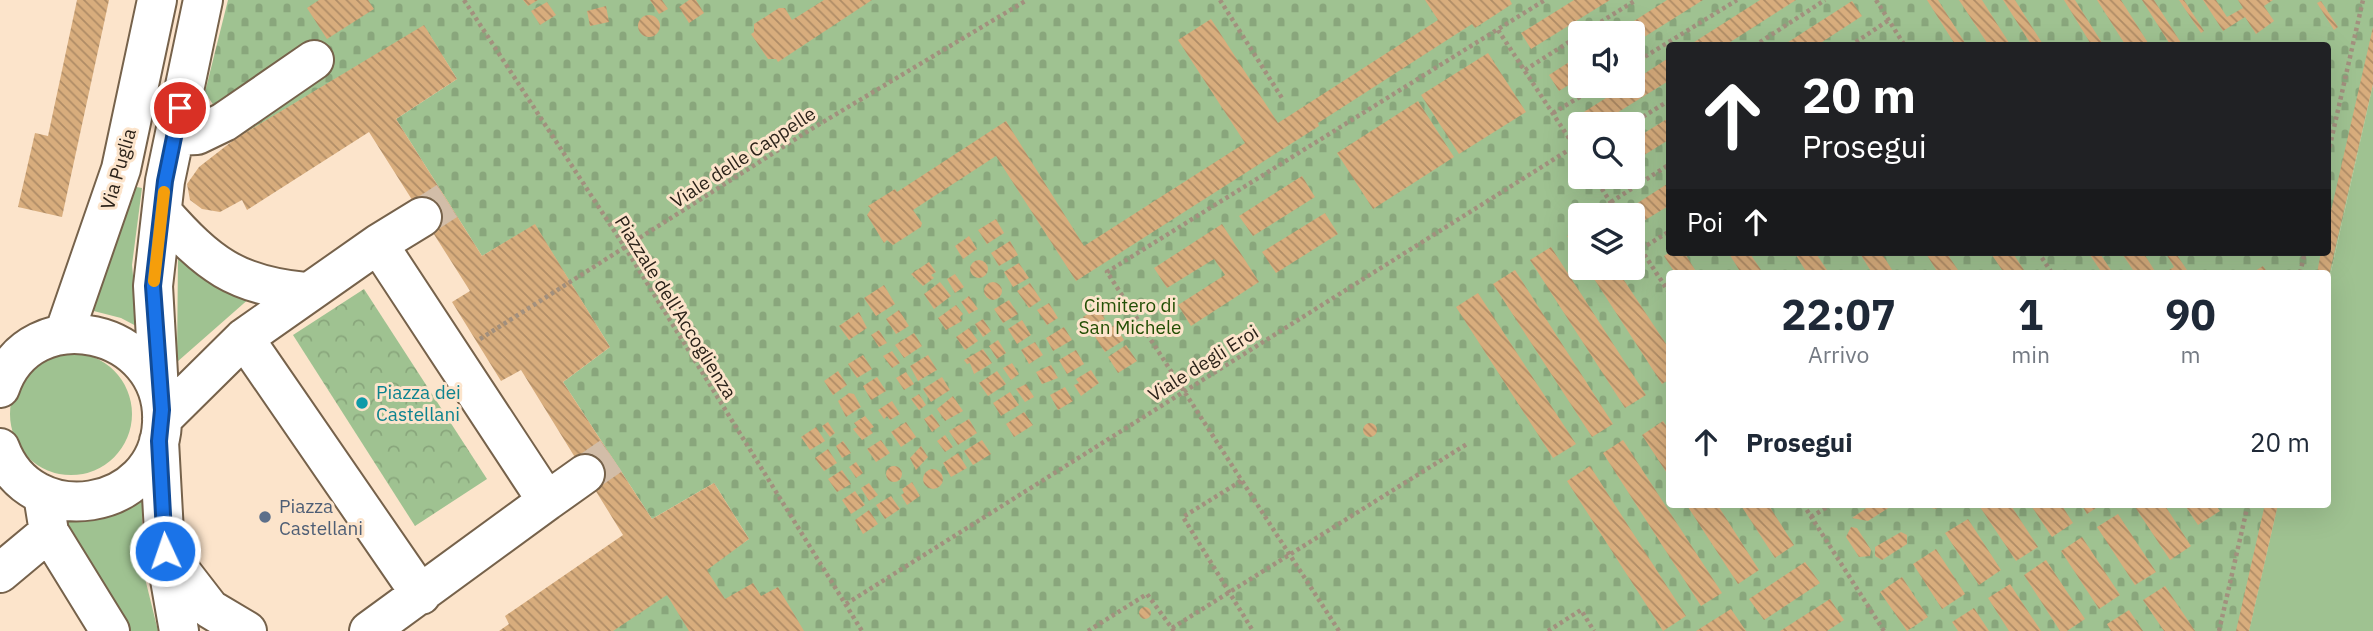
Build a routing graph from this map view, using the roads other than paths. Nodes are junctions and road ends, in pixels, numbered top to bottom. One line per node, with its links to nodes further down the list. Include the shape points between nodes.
1 (157, 0): 9 (street, Via Puglia, via 121,169)
2 (203, 0): 4 (street)
3 (314, 60): 4 (street, via 224,122 197,135)
4 (175, 136): 5 (street)
5 (162, 212): 8 (street, via 204,255 238,279); 13 (street, via 153,286)
6 (422, 216): 7 (street)
7 (378, 244): 8 (street); 17 (street)
8 (305, 292): 10 (street)
9 (55, 337): 11 (street); 12 (street, via 22,355); 13 (street, via 88,334 110,339 130,351 146,368)
10 (244, 338): 13 (street); 21 (street)
11 (0, 348)
12 (0, 388)
13 (160, 420): 16 (street, via 147,467 126,488 99,500 71,502); 19 (street)
14 (0, 448): 16 (street, via 20,480)
15 (585, 474): 17 (street)
16 (43, 495): 18 (street)
17 (547, 501): 21 (street)
18 (49, 532): 20 (street); 22 (street)
19 (165, 551): 23 (street); 24 (street, via 210,609)
20 (0, 573)
21 (421, 595): 25 (street)
22 (110, 631)
23 (179, 631)
24 (247, 631)
25 (369, 631)

